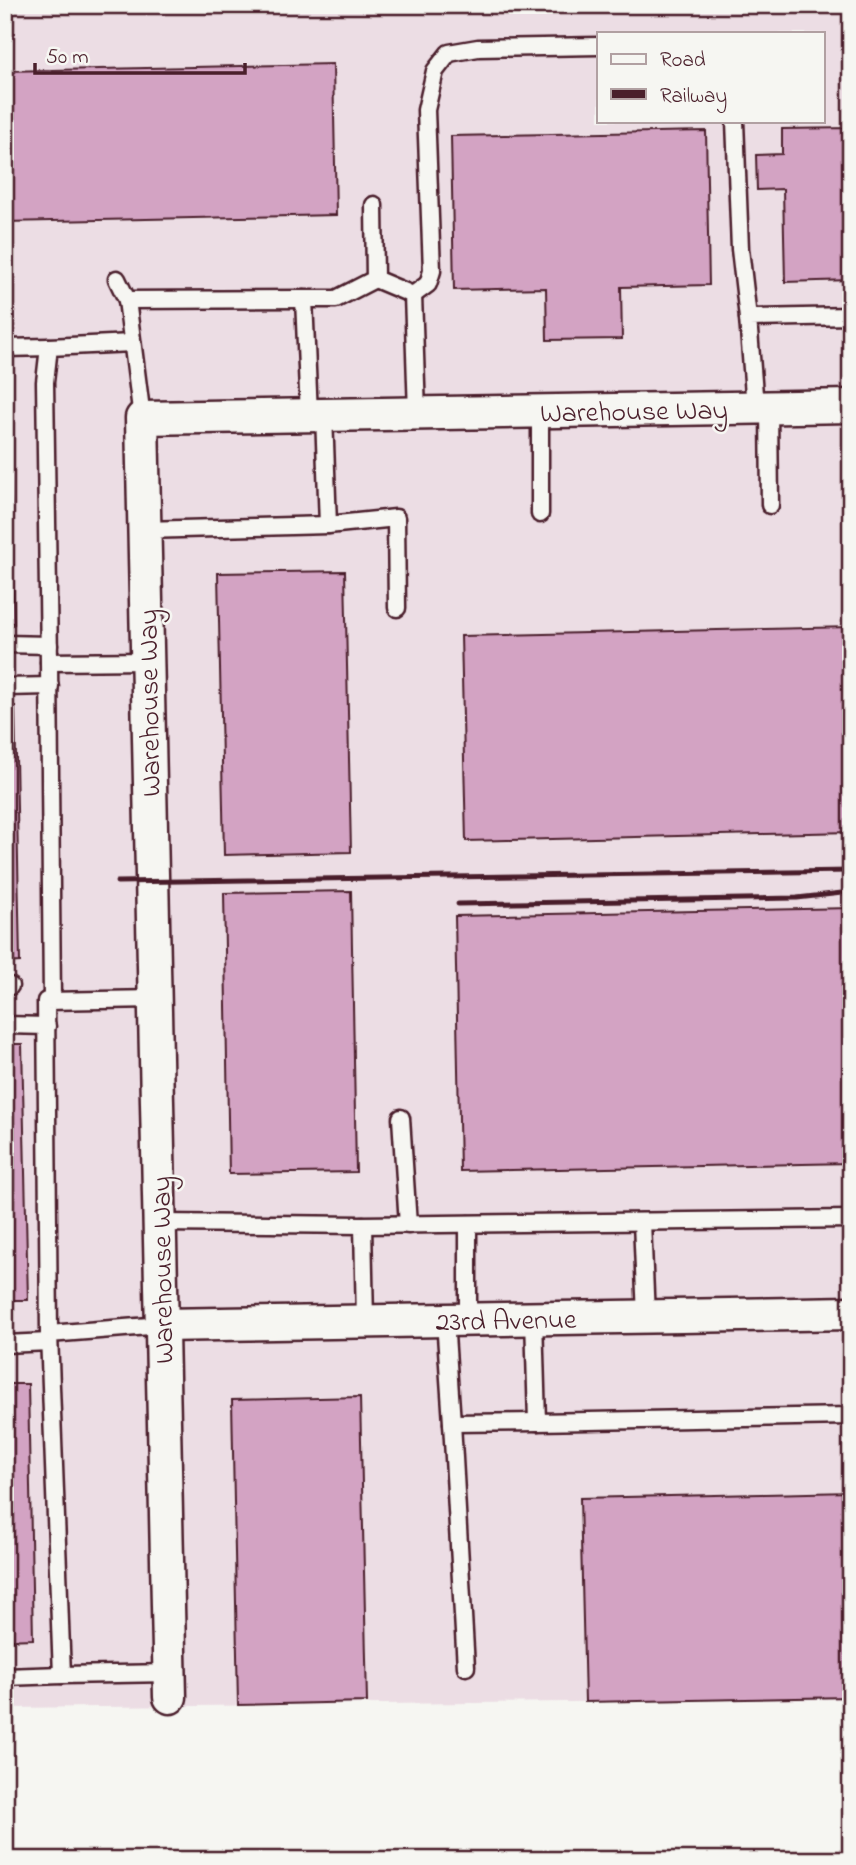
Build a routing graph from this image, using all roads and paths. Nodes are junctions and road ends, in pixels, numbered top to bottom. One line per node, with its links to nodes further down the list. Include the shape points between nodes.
1 (597, 46): 6 (lane, via 478,48 449,53 435,71 426,110 432,271 428,284)
2 (734, 122): 10 (lane)
3 (374, 205): 5 (lane)
4 (117, 279): 8 (lane)
5 (375, 279): 6 (lane); 7 (lane, via 336,299)
6 (413, 295): 17 (lane)
7 (304, 299): 8 (lane); 18 (lane)
8 (127, 300): 11 (lane)
9 (851, 316): 10 (lane)
10 (748, 318): 15 (lane)
11 (132, 343): 12 (lane); 19 (lane)
12 (49, 347): 13 (lane); 26 (lane, via 45,382)
13 (5, 348)
14 (851, 406): 15 (street, Warehouse Way)
15 (762, 407): 16 (street, Warehouse Way); 20 (lane)
16 (540, 411): 17 (street, Warehouse Way); 21 (lane)
17 (417, 413): 18 (street, Warehouse Way)
18 (316, 415): 19 (street, Warehouse Way); 22 (lane)
19 (142, 418): 23 (street, Warehouse Way)
20 (770, 505)
21 (540, 514)
22 (328, 525): 23 (lane); 24 (lane, via 396,518)
23 (144, 530): 27 (street, Warehouse Way)
24 (397, 608)
25 (5, 644): 26 (lane)
26 (49, 645): 28 (lane)
27 (147, 661): 28 (lane); 31 (street, Warehouse Way)
28 (49, 662): 29 (lane)
29 (50, 686): 30 (lane); 32 (lane)
30 (5, 687)
31 (155, 999): 32 (lane); 38 (street, Warehouse Way)
32 (52, 1001): 34 (lane, via 46,1001)
33 (5, 1025): 34 (lane)
34 (47, 1026): 48 (lane)
35 (401, 1118): 41 (lane)
36 (851, 1219): 37 (lane)
37 (642, 1222): 39 (lane); 43 (lane)
38 (160, 1223): 40 (lane); 47 (street, Warehouse Way)
39 (468, 1224): 41 (lane); 45 (lane)
40 (363, 1225): 41 (lane); 46 (lane)
41 (408, 1225)
42 (851, 1313): 43 (street, 23rd Avenue)
43 (646, 1317): 44 (street, 23rd Avenue)
44 (534, 1318): 45 (street, 23rd Avenue); 51 (lane)
45 (457, 1320): 46 (street, 23rd Avenue); 52 (lane)
46 (365, 1321): 47 (street, 23rd Avenue)
47 (162, 1325): 48 (lane); 56 (street, Warehouse Way)
48 (49, 1338): 49 (lane); 54 (lane)
49 (5, 1344)
50 (851, 1416): 51 (lane)
51 (537, 1422): 52 (lane)
52 (452, 1423): 53 (lane)
53 (466, 1667)
54 (62, 1675): 55 (lane); 56 (lane)
55 (5, 1677)
56 (170, 1685)

